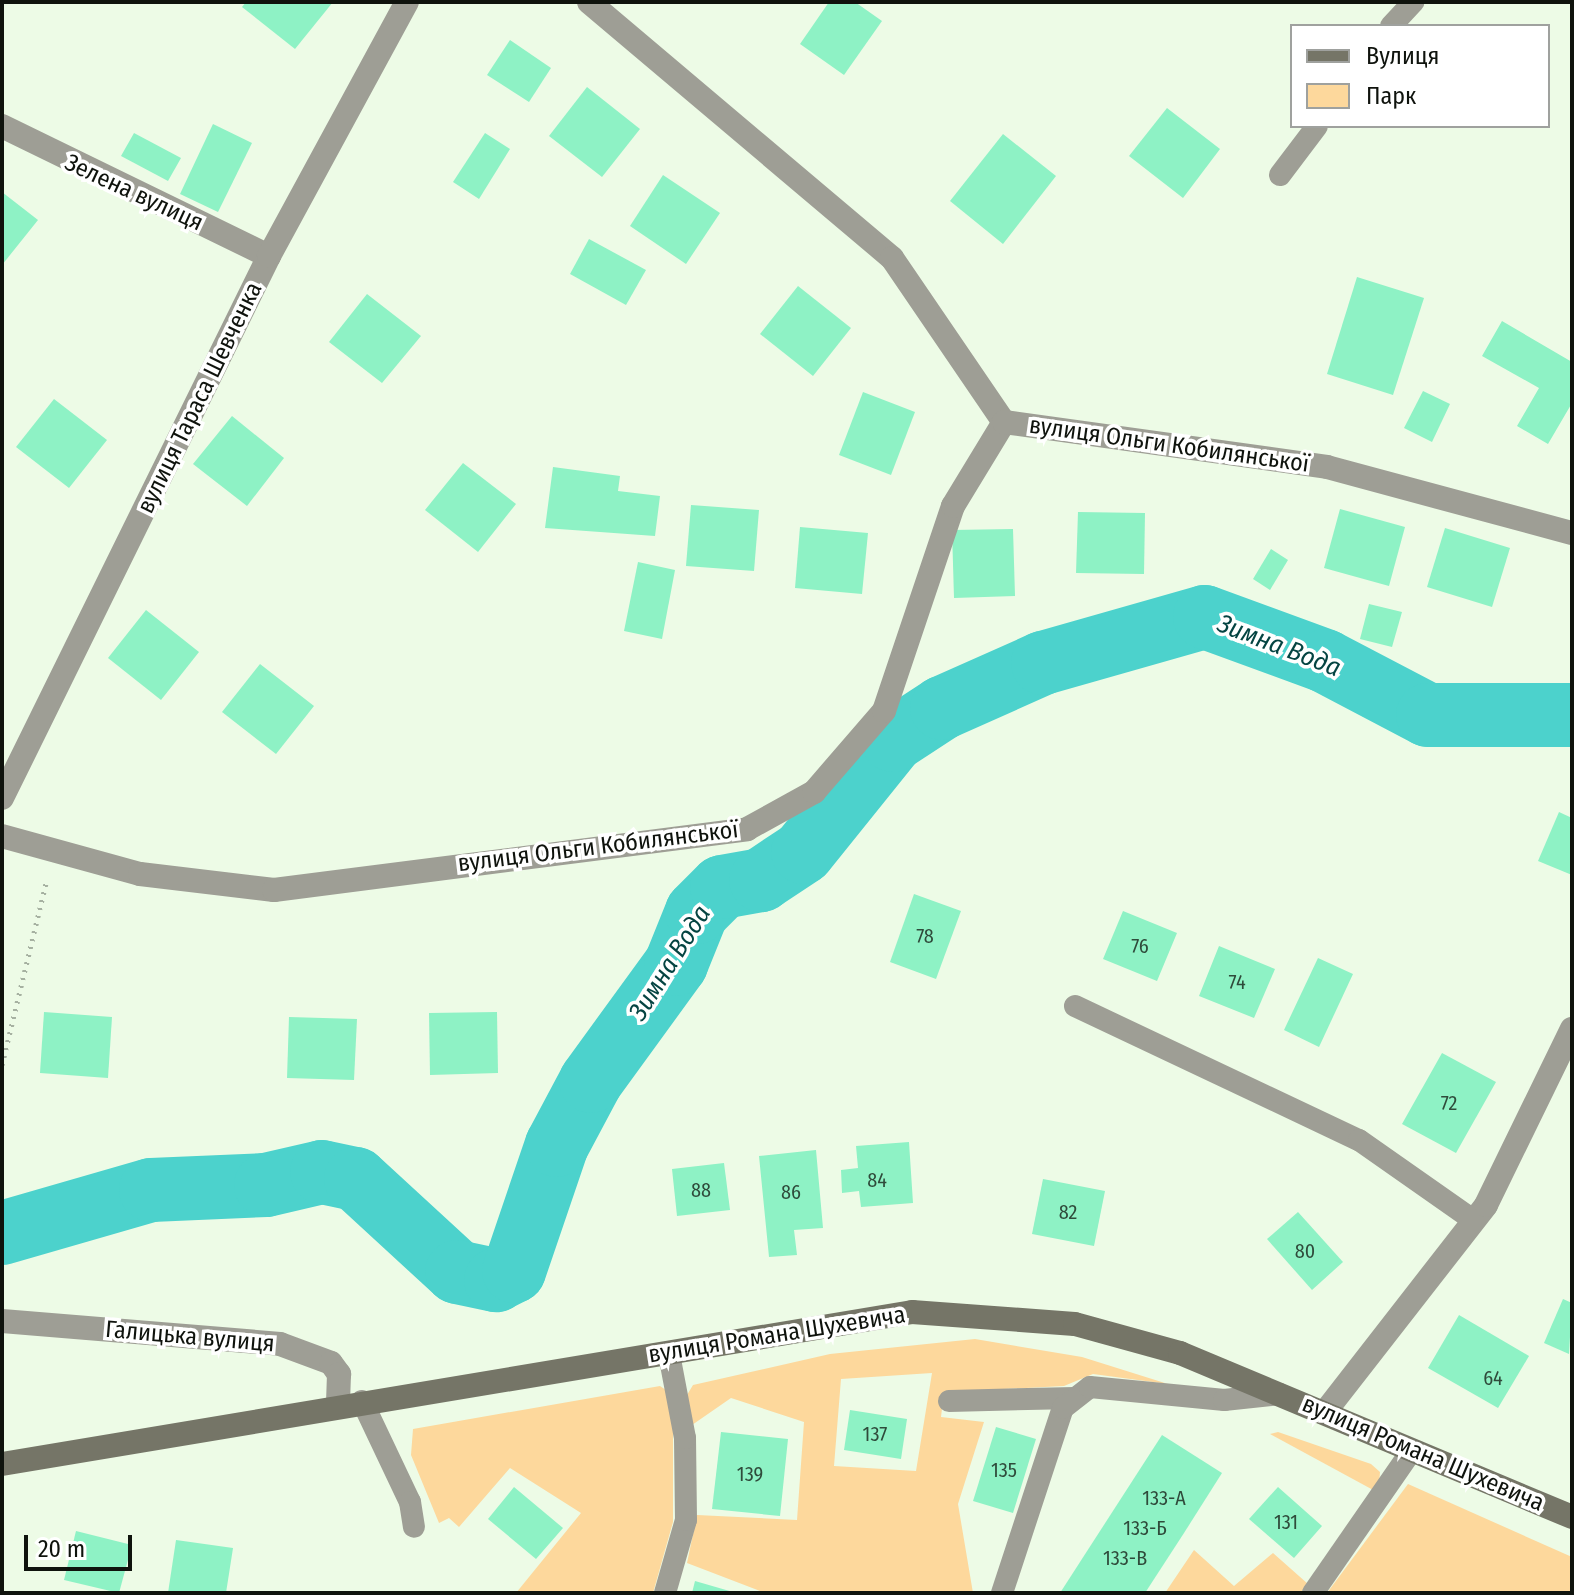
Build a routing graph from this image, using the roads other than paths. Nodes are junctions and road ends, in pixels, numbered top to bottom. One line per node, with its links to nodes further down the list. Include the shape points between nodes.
1 (407, 2): 8 (street, вулиця Тараса Шевченка)
2 (589, 2): 9 (street, via 892,258)
3 (1413, 2): 4 (lane)
4 (1393, 24)
5 (2, 126): 8 (street, Зелена вулиця)
6 (1315, 128): 7 (lane)
7 (1280, 175)
8 (269, 256): 11 (street, вулиця Тараса Шевченка)
9 (1004, 422): 10 (street, вулиця Ольги Кобилянської, via 1327,467); 12 (street, вулиця Ольги Кобилянської, via 953,506 884,711 814,792 747,829 274,890 140,874)
10 (1572, 533)
11 (2, 798)
12 (2, 836)
13 (1075, 1006): 15 (lane, via 1359,1140)
14 (1572, 1029): 15 (street, via 1486,1205)
15 (1472, 1219): 22 (street)
16 (2, 1321): 21 (street, Галицька вулиця, via 293,1347 331,1363)
17 (669, 1354): 18 (main road, вулиця Романа Шухевича, via 912,1312 1075,1324 1180,1353); 21 (main road, вулиця Романа Шухевича); 27 (lane, via 685,1438 686,1520)
18 (1280, 1394): 19 (lane, via 1224,1400 1114,1386 1090,1387); 22 (main road, вулиця Романа Шухевича)
19 (1075, 1398): 20 (lane); 28 (lane, via 1063,1408)
20 (949, 1401)
21 (350, 1402): 24 (main road, вулиця Романа Шухевича); 26 (lane, via 410,1502)
22 (1325, 1412): 23 (main road, вулиця Романа Шухевича)
23 (1412, 1450): 25 (main road, вулиця Романа Шухевича); 29 (lane)
24 (2, 1464)
25 (1572, 1517)
26 (414, 1527)
27 (665, 1593)
28 (1002, 1593)
29 (1313, 1593)

